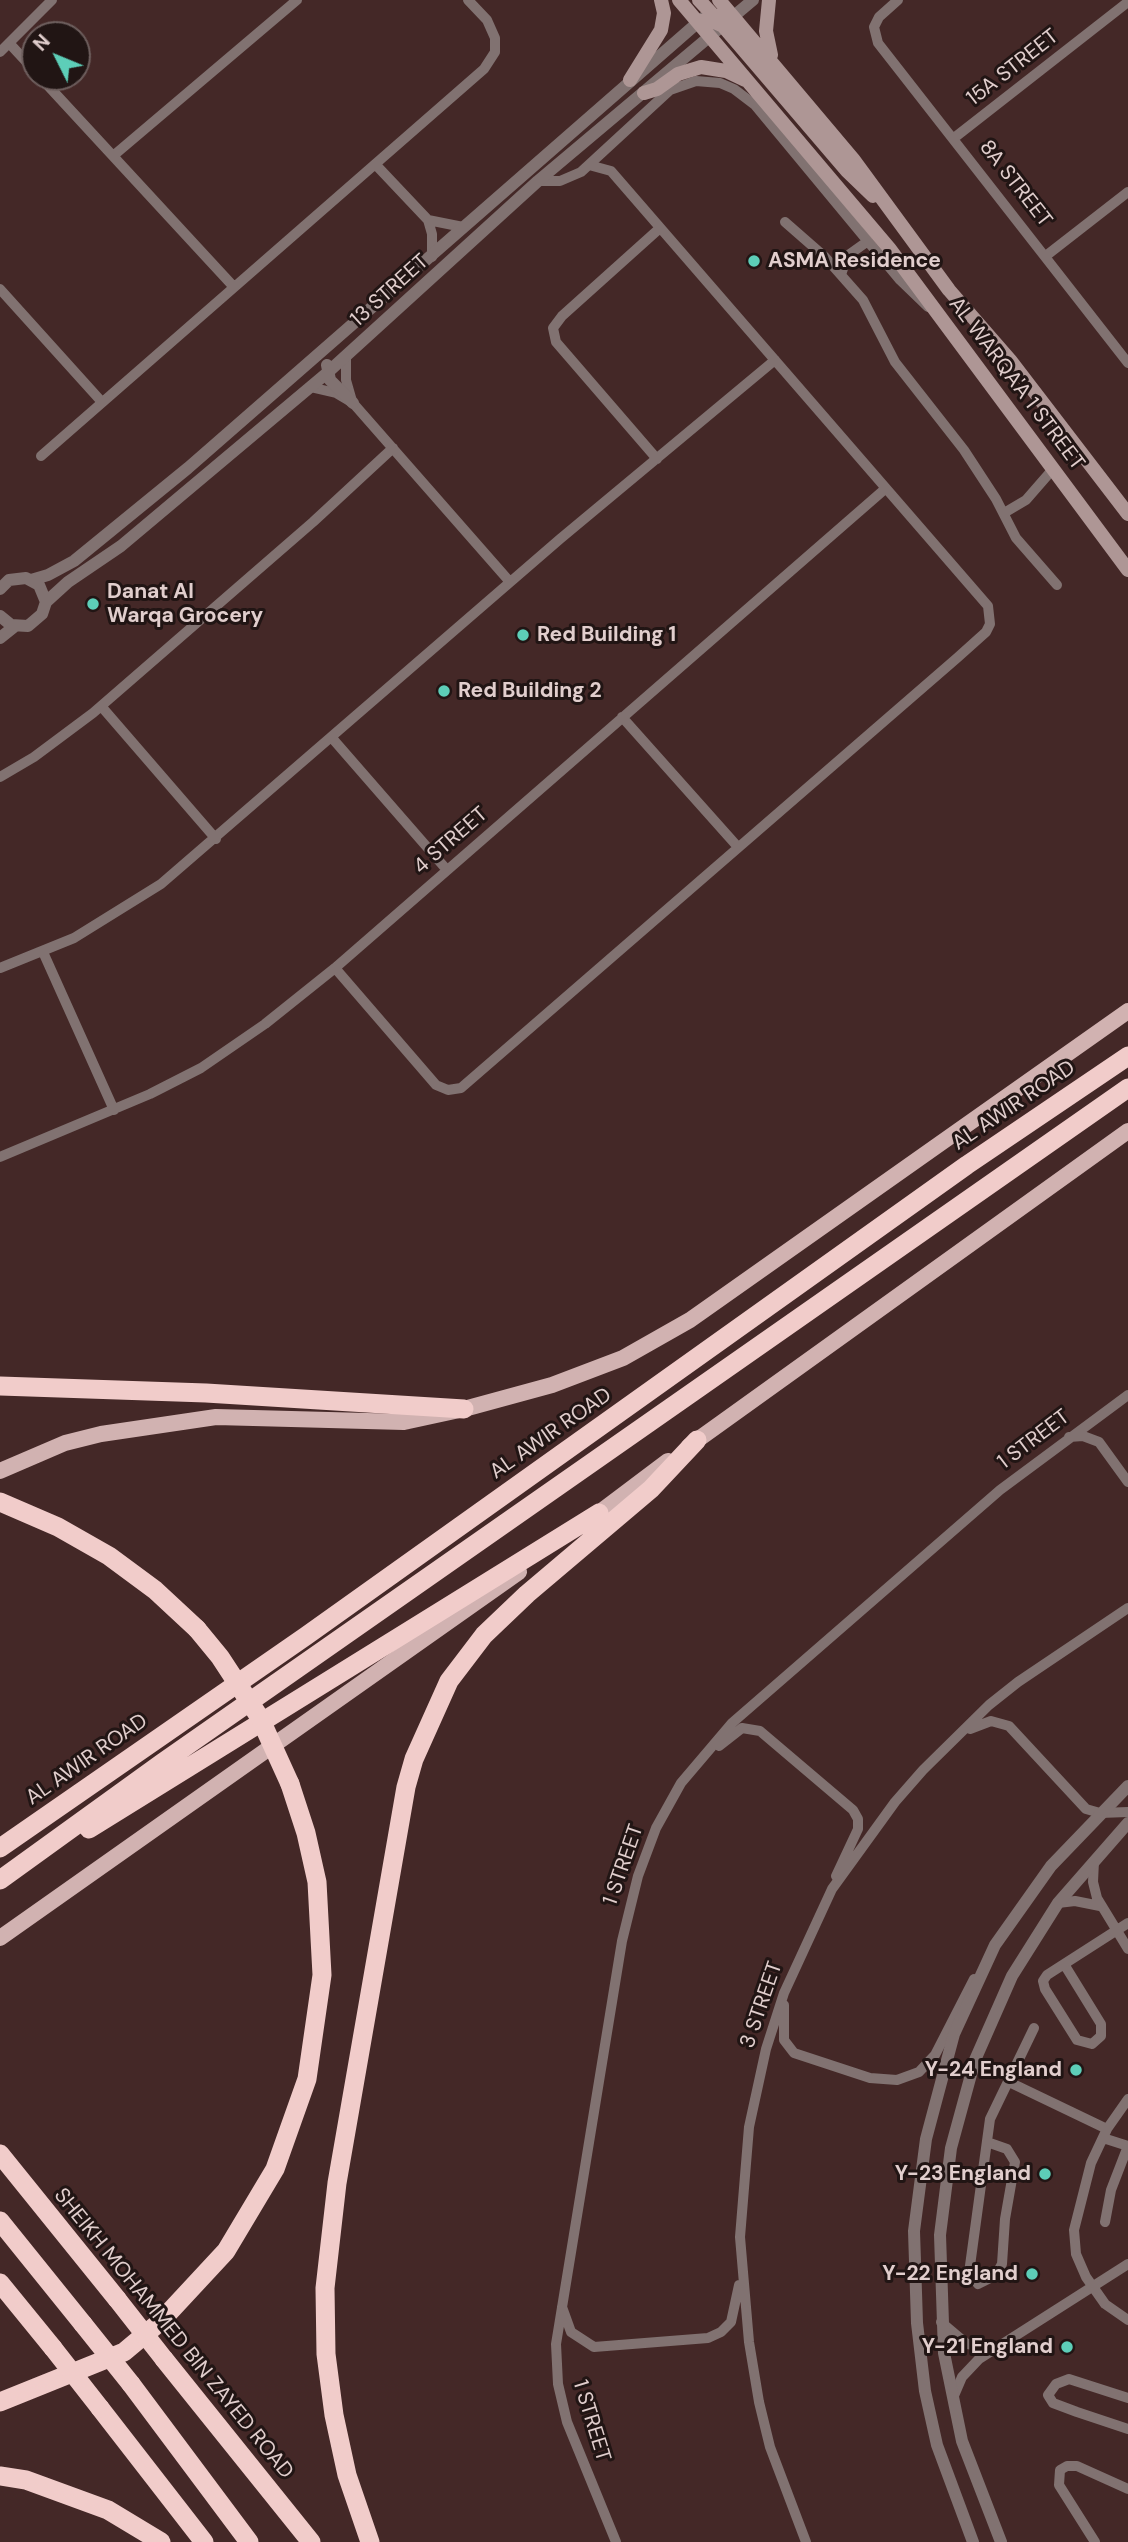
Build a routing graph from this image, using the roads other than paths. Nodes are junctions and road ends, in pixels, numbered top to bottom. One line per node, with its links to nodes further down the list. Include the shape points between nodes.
1 (52, 0): 14 (street)
2 (298, 0): 24 (street)
3 (468, 0): 26 (street, via 492,28 496,45 491,61)
4 (661, 0): 18 (main road, via 664,13 657,39)
5 (679, 0): 11 (main road, AL WARQA'A 1 STREET)
6 (699, 0): 11 (main road)
7 (753, 0): 12 (street, 13 STREET)
8 (769, 0): 17 (main road, via 766,31)
9 (898, 0): 22 (street, 8A STREET, via 878,18 874,27 878,43)
10 (1128, 2): 22 (street, 15A STREET)
11 (715, 7): 12 (main road, AL WARQA'A 1 STREET); 12 (main road, via 712,21); 13 (main road, AL WARQA'A 1 STREET); 18 (street, 13 STREET)
12 (728, 21): 13 (street, 13 STREET); 17 (main road, AL WARQA'A 1 STREET); 30 (main road, via 847,171)
13 (711, 36): 19 (main road, AL WARQA'A 1 STREET); 21 (street, 13 STREET)
14 (9, 43): 15 (street); 16 (street)
15 (0, 52)
16 (21, 56)
17 (774, 63): 30 (main road, AL WARQA'A 1 STREET)
18 (630, 80): 33 (street, 13 STREET)
19 (752, 84): 21 (main road, via 726,71 701,67); 42 (main road, AL WARQA'A 1 STREET, via 889,248)
20 (53, 91): 24 (street)
21 (644, 93): 28 (street, 13 STREET)
22 (954, 138): 36 (street, 8A STREET)
23 (613, 142): 25 (street); 27 (street); 35 (street, via 670,90 696,82 720,83 755,105)
24 (113, 156): 39 (street)
25 (589, 164): 27 (street); 28 (street, via 560,181)
26 (376, 165): 31 (street); 39 (street)
27 (611, 171): 34 (street)
28 (538, 181): 43 (street, 13 STREET)
29 (1128, 192): 36 (street)
30 (887, 208): 56 (main road, AL WARQA'A 1 STREET)
31 (428, 220): 33 (street); 37 (street)
32 (785, 222): 38 (street)
33 (463, 227): 37 (street, 13 STREET)
34 (660, 228): 44 (street); 52 (street, via 553,328 556,342)
35 (868, 241): 38 (street, via 847,256); 42 (street, via 908,289)
36 (1046, 255): 45 (street, 8A STREET)
37 (432, 257): 41 (street, 13 STREET)
38 (841, 275): 55 (street, via 868,308 895,362 964,450)
39 (233, 286): 48 (street)
40 (0, 289): 48 (street)
41 (380, 301): 46 (street, via 369,319 330,357); 60 (street, 13 STREET, via 85,553 58,571)
42 (936, 313): 53 (main road, AL WARQA'A 1 STREET)
43 (346, 355): 46 (street, 13 STREET); 49 (street, via 346,380)
44 (775, 360): 52 (street); 54 (street)
45 (1128, 363)
46 (327, 373): 47 (street, 13 STREET); 49 (street)
47 (310, 387): 49 (street); 64 (street, 13 STREET, via 121,546)
48 (101, 401): 51 (street)
49 (354, 403): 50 (street)
50 (393, 448): 61 (street); 68 (street)
51 (41, 456)
52 (657, 458): 61 (street)
53 (1053, 469): 55 (street, via 1027,500); 58 (main road, AL WARQA'A 1 STREET)
54 (885, 489): 69 (street, 4 STREET); 73 (street, via 988,606 990,624 957,658)
55 (1004, 513): 62 (street, via 1016,538)
56 (1128, 514)
57 (0, 569): 59 (street)
58 (1128, 570)
59 (15, 578): 60 (street); 63 (street)
60 (32, 580): 64 (street, via 42,589)
61 (510, 582): 70 (street)
62 (1057, 584)
63 (0, 589)
64 (46, 602): 66 (street, 13 STREET, via 34,623)
65 (0, 616): 66 (street)
66 (15, 626): 67 (street)
67 (0, 638)
68 (101, 706): 71 (street); 72 (street)
69 (622, 717): 73 (street); 74 (street, 4 STREET)
70 (332, 738): 72 (street); 74 (street)
71 (0, 777)
72 (216, 839): 75 (street, via 133,904)
73 (737, 846): 77 (street, via 461,1088 448,1090 436,1085)
74 (447, 870): 77 (street, 4 STREET)
75 (43, 952): 76 (street); 81 (street)
76 (0, 968)
77 (335, 968): 81 (street, 4 STREET, via 210,1062)
78 (1128, 1011): 86 (main road, via 690,1320 623,1358 552,1385)
79 (1128, 1056): 100 (highway, AL AWIR ROAD)
80 (1128, 1088): 102 (highway)
81 (114, 1110): 83 (street, 4 STREET)
82 (1128, 1131): 88 (main road)
83 (0, 1157)
84 (0, 1386): 86 (highway)
85 (1128, 1395): 87 (street, 1 STREET)
86 (464, 1409): 89 (main road, via 404,1422 216,1417 138,1427 65,1443)
87 (1066, 1438): 90 (street, via 1083,1436 1099,1442); 95 (street, 1 STREET, via 980,1506 787,1674 722,1732)
88 (697, 1440): 92 (main road); 140 (highway, via 651,1489 484,1635 449,1681 414,1759 337,2183 325,2288 326,2354 334,2415 351,2488)
89 (0, 1471)
90 (1128, 1482)
91 (3, 1503): 132 (highway, bridge, via 109,1556 155,1590 220,1657 260,1718 306,1833 317,1882 322,1975 307,2079 275,2169 226,2251 161,2321 124,2351)
92 (599, 1513): 102 (highway, via 131,1805); 108 (main road, via 432,1636)
93 (1128, 1608): 94 (street, 3 STREET, via 1025,1676)
94 (947, 1744): 98 (street, via 977,1724 1003,1723 1086,1809); 103 (street, 3 STREET, via 895,1802)
95 (697, 1763): 103 (street, via 736,1730 754,1728 853,1810 858,1829); 126 (street, 1 STREET, via 656,1828 628,1910)
96 (1128, 1786): 98 (street)
97 (1128, 1812): 98 (street)
98 (1100, 1813): 110 (street, via 1027,1896)
99 (1128, 1823): 101 (street)
100 (0, 1848)
101 (1095, 1858): 104 (street); 105 (street, via 1093,1882)
102 (0, 1880)
103 (832, 1889): 112 (street, 3 STREET)
104 (1058, 1903): 105 (street, via 1084,1901); 128 (street, via 999,2003 965,2090 942,2206)
105 (1100, 1906): 107 (street)
106 (1128, 1923): 107 (street)
107 (1116, 1931): 109 (street); 111 (street)
108 (0, 1938)
109 (1128, 1949)
110 (986, 1962): 112 (street, via 935,2055 919,2072 897,2080 870,2078 794,2053 785,2040); 143 (street, via 964,2009 939,2084 920,2169 914,2231 914,2292 925,2391 945,2472)
111 (1064, 1964): 111 (street, via 1101,2024 1101,2036 1092,2044 1077,2040 1043,1985 1047,1975)
112 (784, 1993): 122 (street, 3 STREET, via 749,2127 740,2210)
113 (1034, 2028): 114 (street)
114 (1009, 2082): 116 (street); 117 (street, via 993,2108)
115 (1128, 2099): 116 (street)
116 (1105, 2133): 118 (street); 125 (street, via 1083,2189 1074,2230 1076,2254)
117 (987, 2142): 117 (street, via 1007,2149 1015,2162 1002,2264 996,2275 978,2284 969,2273)
118 (1128, 2146): 121 (street, via 1111,2190)
119 (0, 2154): 139 (highway, SHEIKH MOHAMMED BIN ZAYED ROAD, bridge)
120 (0, 2221): 138 (highway, bridge, via 131,2384)
121 (1105, 2222)
122 (741, 2264): 126 (street, via 734,2315 726,2328 708,2338 594,2347 571,2332); 142 (street, 3 STREET, via 764,2425)
123 (1128, 2264): 125 (street)
124 (0, 2284): 137 (highway, bridge)
125 (1092, 2287): 127 (street, via 1105,2304); 129 (street)
126 (561, 2305): 141 (street, 1 STREET, via 556,2344 562,2403 573,2441)
127 (1128, 2320)
128 (941, 2322): 129 (street, via 967,2344); 131 (street)
129 (996, 2348): 131 (street, via 967,2370)
130 (1128, 2398): 133 (street, via 1069,2379 1056,2384 1048,2395 1065,2407)
131 (953, 2400): 144 (street, via 971,2468)
132 (0, 2402)
133 (1128, 2429)
134 (0, 2476): 136 (highway, via 26,2480 108,2510)
135 (1128, 2490): 145 (street, via 1077,2466 1060,2470 1059,2485)
136 (161, 2542)
137 (204, 2542)
138 (249, 2542)
139 (311, 2542)
140 (370, 2542)
141 (616, 2542)
142 (806, 2542)
143 (972, 2542)
144 (1001, 2542)
145 (1095, 2542)

